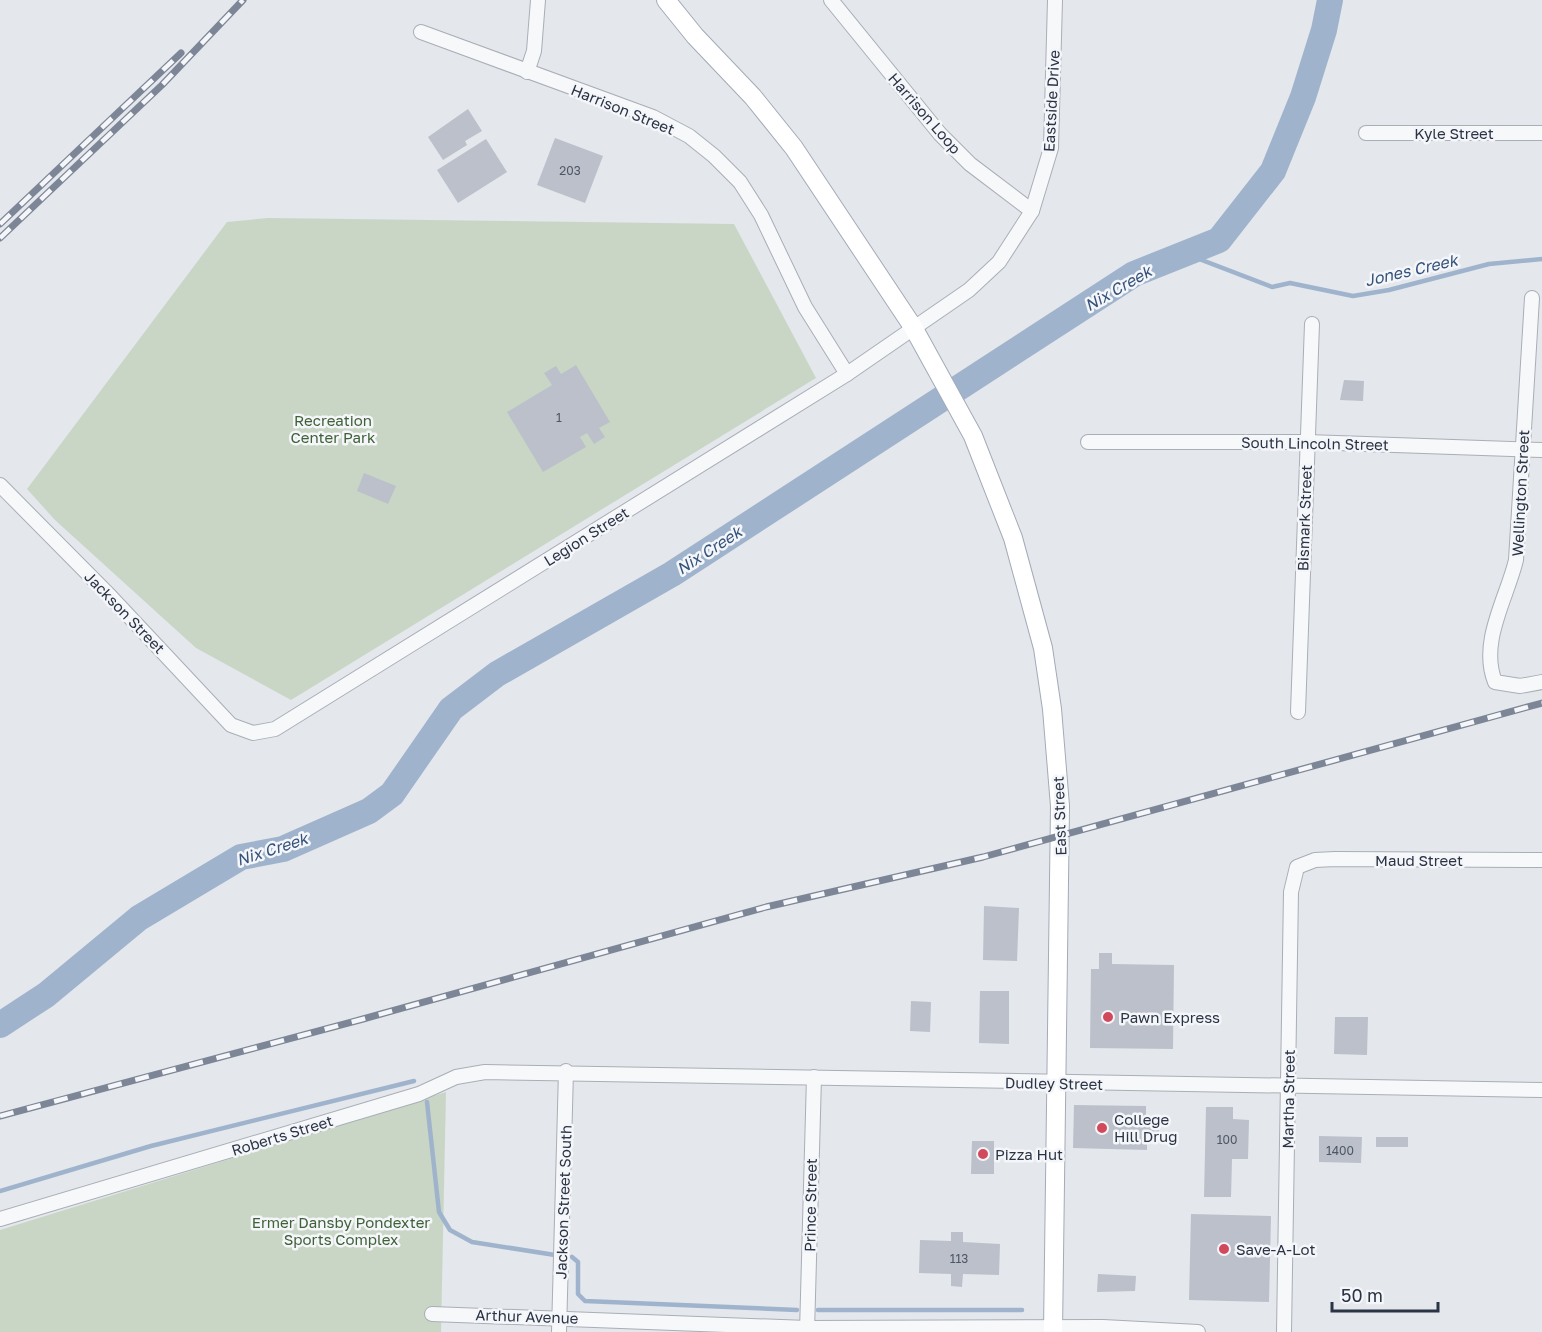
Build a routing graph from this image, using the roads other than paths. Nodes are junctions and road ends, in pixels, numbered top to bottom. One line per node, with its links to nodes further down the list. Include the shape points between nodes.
1 (538, 0): 6 (street, via 534,51)
2 (666, 0): 12 (main road, East Street, via 788,140)
3 (831, 0): 9 (street, Harrison Loop, via 940,134 970,164)
4 (1055, 0): 9 (street, Eastside Drive, via 1051,148)
5 (421, 32): 6 (street, Harrison Street)
6 (527, 72): 13 (street, Harrison Street, via 653,117 689,136 714,156 740,182 761,215 805,307)
7 (1366, 133): 8 (street, Kyle Street)
8 (1542, 133)
9 (1032, 211): 12 (street, Eastside Drive, via 999,262)
10 (1532, 298): 16 (street, Wellington Street)
11 (1312, 324): 15 (street, Bismark Street)
12 (918, 335): 13 (street, Legion Street); 26 (main road, East Street, via 973,436 1013,538 1043,648 1060,806)
13 (846, 374): 21 (street, Legion Street, via 283,725)
14 (1088, 442): 15 (street, South Lincoln Street)
15 (1307, 442): 16 (street, South Lincoln Street); 20 (street, Bismark Street)
16 (1522, 449): 17 (street, South Lincoln Street); 19 (street, Wellington Street, via 1516,560 1492,637 1491,658 1495,682 1520,686)
17 (1542, 450)
18 (0, 485): 21 (street, Jackson Street, via 231,725)
19 (1542, 682)
20 (1298, 712)
21 (253, 733)
22 (1542, 860): 23 (street, Maud Street, via 1335,859 1315,860)
23 (1297, 867): 27 (street, Martha Street, via 1291,891)
24 (566, 1071): 25 (street, Dudley Street); 29 (street, Roberts Street, via 485,1072 456,1077 410,1097); 31 (street, Jackson Street South)
25 (814, 1077): 26 (street, Dudley Street); 32 (street, Prince Street)
26 (1056, 1083): 27 (street, Dudley Street); 33 (main road, East Street)
27 (1288, 1087): 28 (street, Dudley Street); 36 (street, Martha Street)
28 (1542, 1090)
29 (0, 1219)
30 (432, 1314): 31 (street, Arthur Avenue)
31 (560, 1317): 32 (street, Arthur Avenue); 34 (street, Jackson Street South)
32 (807, 1330): 33 (street, Arthur Avenue)
33 (1053, 1330): 35 (street, Arthur Avenue, via 1103,1327)
34 (559, 1332)
35 (1198, 1332)
36 (1284, 1332)

